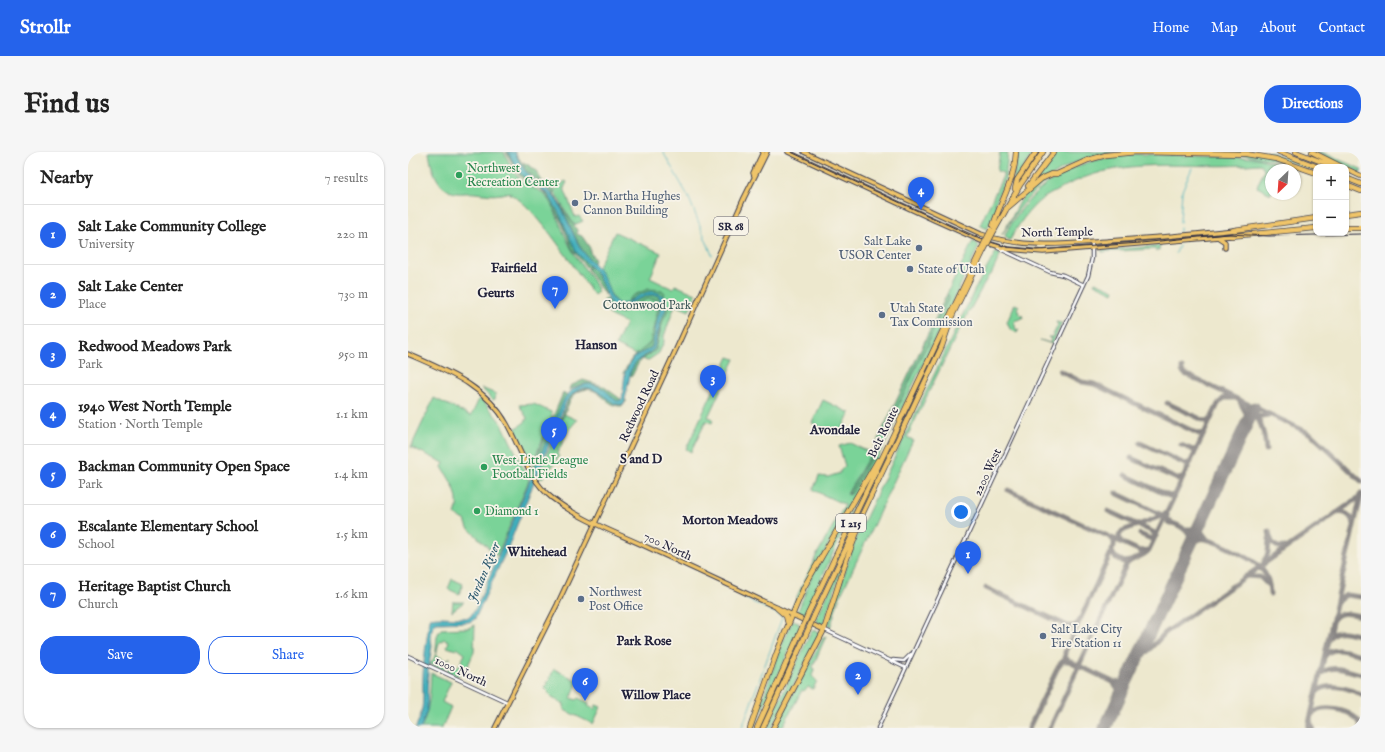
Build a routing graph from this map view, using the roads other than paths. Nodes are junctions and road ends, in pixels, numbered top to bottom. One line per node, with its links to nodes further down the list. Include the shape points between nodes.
1 (762, 152): 21 (main road, Redwood Road / SR 68)
2 (767, 152): 21 (main road, Redwood Road / SR 68)
3 (788, 152): 42 (main road, North Temple)
4 (804, 152): 41 (main road, North Temple, via 991,238 1029,245)
5 (1012, 152): 30 (highway, via 1010,177)
6 (1016, 152): 30 (highway, via 1013,177)
7 (1036, 152): 26 (highway, via 1017,180)
8 (1039, 152): 26 (highway, Belt Route / I 215)
9 (1043, 152): 29 (highway, Belt Route / I 215)
10 (1054, 152): 28 (highway)
11 (1221, 152): 15 (highway)
12 (1279, 152): 18 (highway)
13 (1296, 152): 16 (highway)
14 (1312, 152): 17 (highway)
15 (1248, 154): 20 (highway, via 1276,159); 28 (highway, via 1137,152 1106,155 1052,174 1036,182)
16 (1327, 164)
17 (1336, 164)
18 (1313, 165)
19 (1349, 171): 22 (highway)
20 (1313, 172)
21 (754, 176): 50 (main road, Redwood Road / SR 68)
22 (1361, 176)
23 (1349, 179): 24 (highway)
24 (1361, 184)
25 (1349, 185): 27 (highway)
26 (1014, 189): 37 (highway, Belt Route / I 215)
27 (1361, 190)
28 (1022, 194): 29 (highway)
29 (1006, 209): 37 (highway, Belt Route / I 215)
30 (997, 212): 37 (highway)
31 (1361, 212): 32 (highway)
32 (1349, 214)
33 (1313, 218): 38 (highway)
34 (1313, 228): 39 (highway)
35 (1349, 228): 36 (highway)
36 (1361, 228)
37 (993, 229): 45 (highway, Belt Route / I 215, bridge)
38 (1234, 230): 41 (main road, North Temple)
39 (1231, 236): 40 (main road, North Temple)
40 (1218, 238): 43 (main road, North Temple); 44 (main road, via 1225,242)
41 (1092, 242): 43 (street, 2200 West)
42 (992, 245): 43 (main road, North Temple, via 1034,252); 46 (street, North Temple)
43 (1092, 248): 46 (street, 2200 West, via 1091,267)
44 (1226, 248)
45 (983, 249): 48 (highway, Belt Route / I 215); 49 (highway, Belt Route / I 215, via 952,316 942,346)
46 (1084, 285): 55 (street, 2200 West)
47 (408, 354): 50 (main road, 700 North, via 470,384 487,398 502,415 537,482 556,501)
48 (894, 432): 52 (highway, via 804,587); 62 (highway, Belt Route / I 215, bridge)
49 (897, 439): 54 (highway, via 849,551); 63 (highway, Belt Route / I 215, bridge)
50 (595, 522): 51 (main road, 700 North); 59 (main road, Redwood Road / SR 68, via 547,625)
51 (778, 608): 52 (main road, 700 North); 53 (highway, via 788,618)
52 (792, 615): 53 (highway); 54 (main road, 700 North)
53 (787, 627): 61 (highway)
54 (824, 630): 57 (street, 700 North); 64 (highway)
55 (914, 650): 57 (street, via 904,661); 58 (street, 2200 West)
56 (408, 656): 59 (street, 1000 North)
57 (888, 660): 58 (street, 700 North)
58 (906, 668): 65 (street, 2200 West)
59 (507, 702): 60 (main road, Redwood Road / SR 68)
60 (495, 728)
61 (750, 728)
62 (757, 728)
63 (763, 728)
64 (773, 728)
65 (878, 728)

